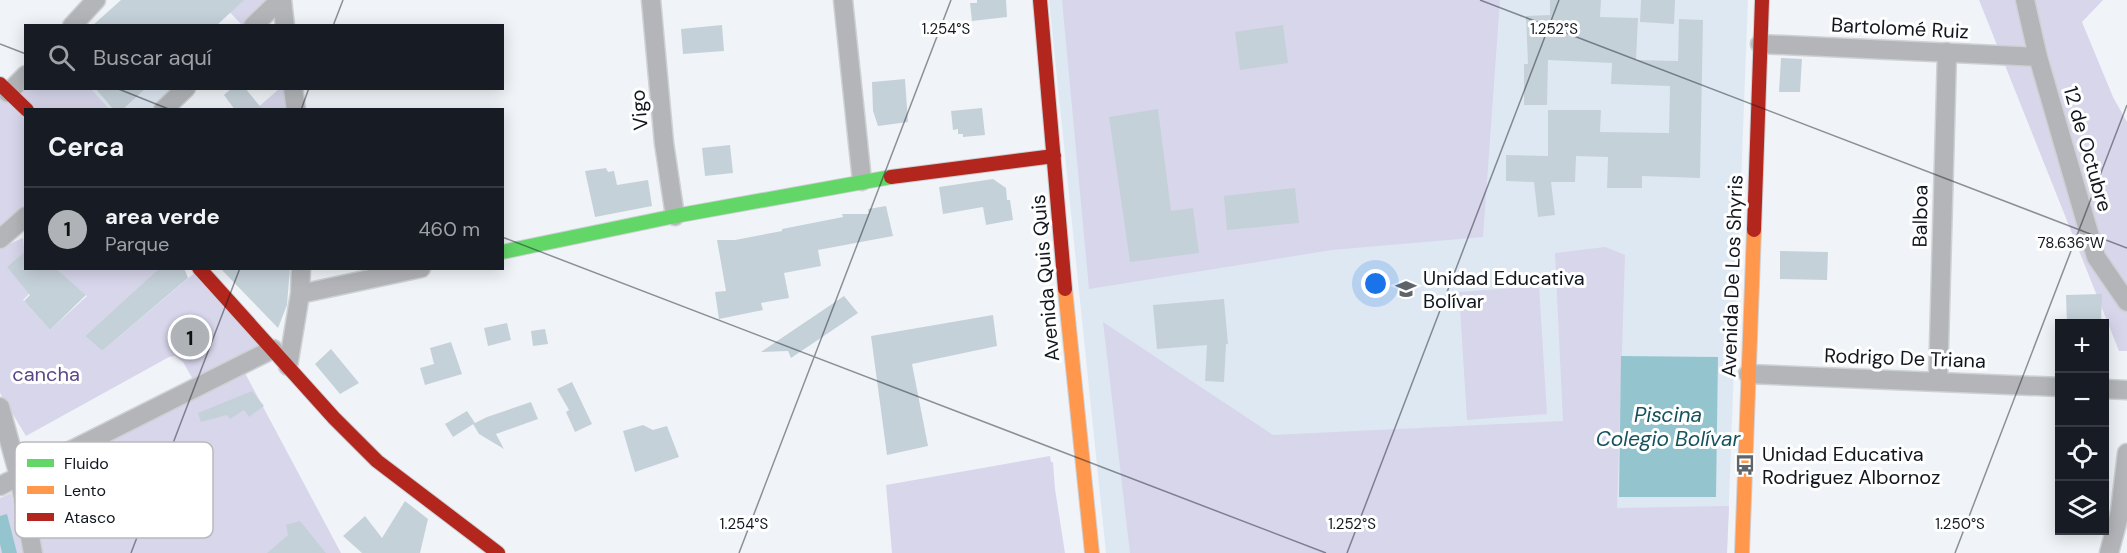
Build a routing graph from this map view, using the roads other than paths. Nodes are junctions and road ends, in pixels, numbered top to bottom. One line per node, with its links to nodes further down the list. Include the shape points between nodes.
1 (96, 0): 8 (street)
2 (281, 0): 9 (street); 10 (street)
3 (651, 0): 23 (street, Vigo)
4 (843, 0): 22 (street)
5 (1040, 0): 21 (street, Avenida Quis Quis)
6 (1762, 0): 11 (street, Avenida De Los Shyris)
7 (2025, 0): 13 (street, 12 de Octubre)
8 (74, 24)
9 (255, 24)
10 (285, 24)
11 (1760, 44): 12 (street, Bartolomé Ruiz); 34 (street, Avenida De Los Shyris)
12 (1947, 52): 13 (street, Bartolomé Ruiz); 35 (street, Balboa)
13 (2038, 57): 31 (street, 12 de Octubre, via 2096,257)
14 (24, 76): 15 (street)
15 (4, 89): 18 (street)
16 (184, 90): 19 (street)
17 (293, 90): 20 (street)
18 (25, 108)
19 (165, 108)
20 (296, 108)
21 (1054, 156): 22 (street); 48 (street, Avenida Quis Quis)
22 (862, 181): 23 (street)
23 (675, 216): 26 (street)
24 (24, 218): 25 (street)
25 (0, 239)
26 (504, 252)
27 (201, 270): 32 (street)
28 (301, 270): 30 (street)
29 (412, 270): 30 (street)
30 (300, 294): 33 (street)
31 (2127, 302)
32 (273, 350): 33 (street); 40 (street)
33 (288, 366): 46 (street, via 377,461)
34 (1748, 374): 35 (street, Rodrigo De Triana); 49 (street, Avenida De Los Shyris)
35 (1938, 382): 36 (street, Rodrigo De Triana)
36 (2055, 387)
37 (2109, 389): 38 (street)
38 (2127, 390)
39 (0, 407): 42 (street)
40 (88, 442)
41 (2127, 453): 50 (street, via 2120,512)
42 (15, 461)
43 (15, 478): 44 (street)
44 (0, 486)
45 (30, 538): 47 (street)
46 (499, 552)
47 (33, 553)
48 (1092, 553)
49 (1742, 553)
50 (2109, 553)

